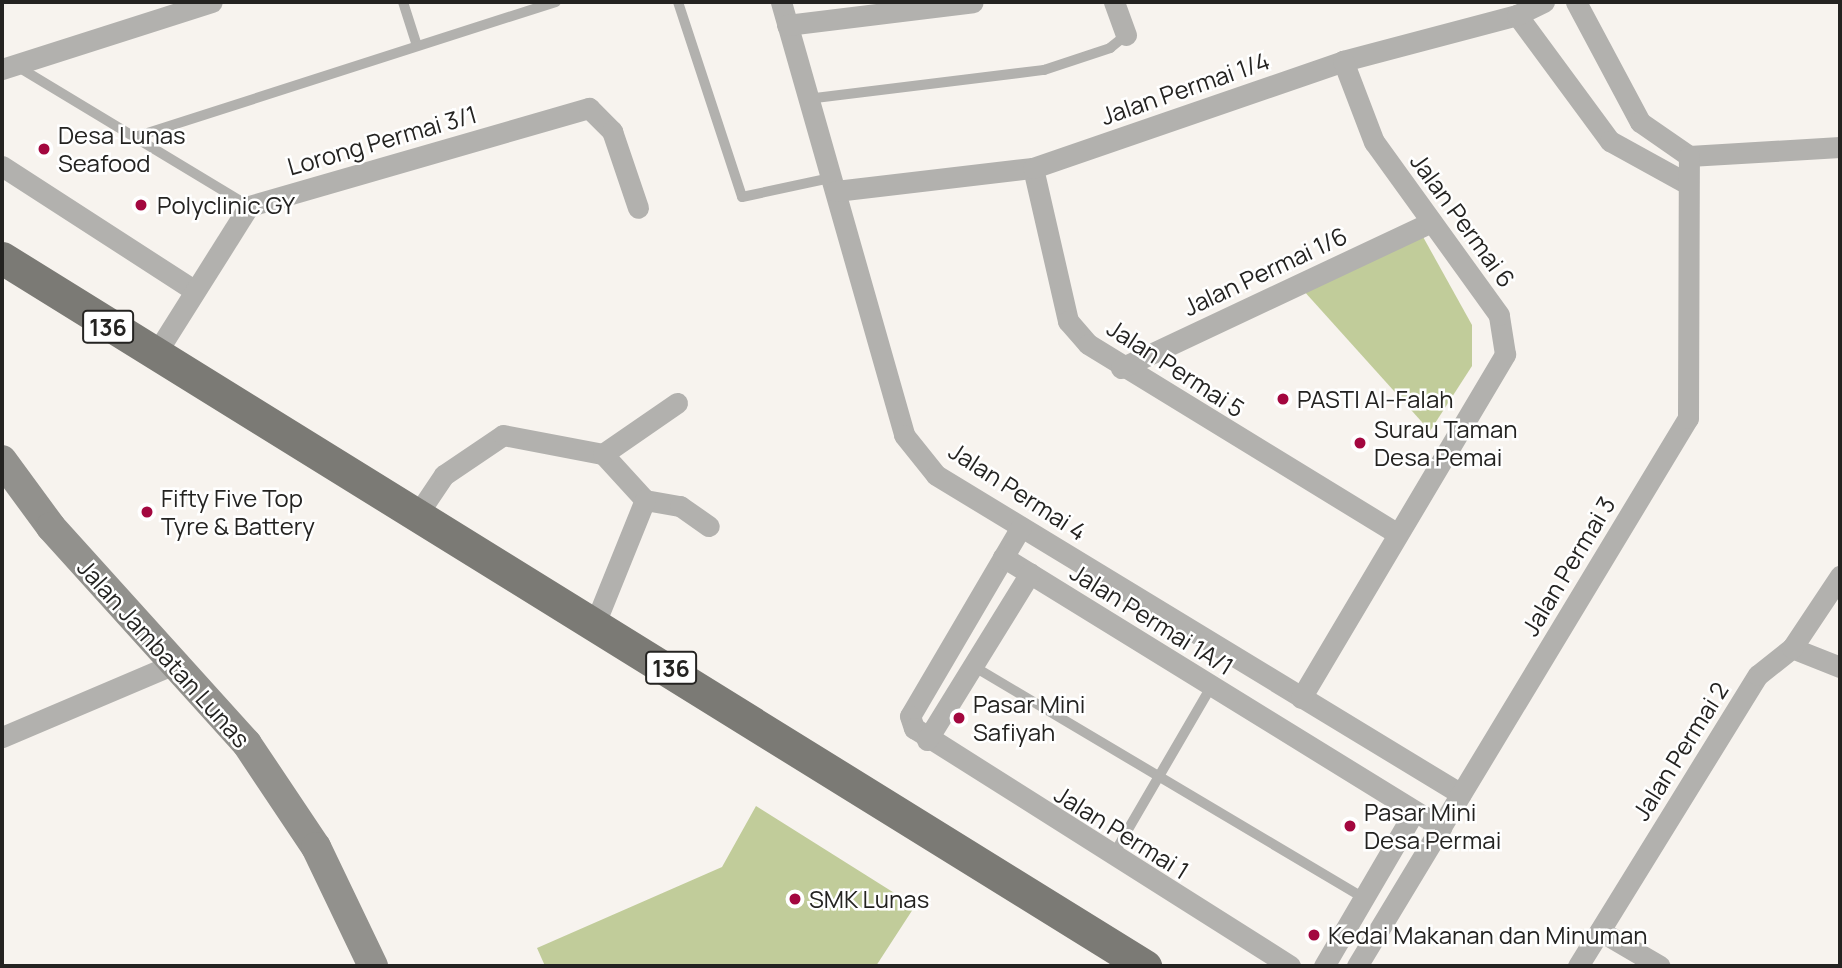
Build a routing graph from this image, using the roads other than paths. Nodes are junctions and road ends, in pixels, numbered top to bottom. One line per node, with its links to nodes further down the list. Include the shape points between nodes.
1 (212, 2): 16 (street)
2 (403, 2): 14 (lane)
3 (556, 2): 14 (lane)
4 (678, 2): 24 (lane, via 742,197)
5 (781, 2): 12 (street, Jalan Permai 4)
6 (964, 2): 10 (street)
7 (1114, 2): 13 (street)
8 (1544, 2): 11 (street, Jalan Permai 1/4)
9 (1576, 2): 20 (street, via 1640,122)
10 (878, 7): 12 (street)
11 (1517, 15): 15 (street, Jalan Permai 1/4); 23 (street, via 1609,141)
12 (787, 25): 17 (street, Jalan Permai 4)
13 (1126, 35): 17 (lane, via 1110,48 1044,70)
14 (417, 46): 18 (lane)
15 (1343, 61): 22 (street, Jalan Permai 1/4); 27 (street, Jalan Permai 6, via 1374,142)
16 (6, 66): 18 (lane)
17 (807, 99): 24 (street, Jalan Permai 4)
18 (135, 137): 25 (lane)
19 (1840, 147): 20 (street)
20 (1689, 156): 23 (street, Jalan Permai 3)
21 (2, 166): 29 (street)
22 (1033, 168): 24 (street, Jalan Permai 1/4); 31 (street, Jalan Permai 5, via 1068,321)
23 (1686, 183): 53 (street, Jalan Permai 3, via 1688,418)
24 (833, 185): 38 (street, Jalan Permai 4, via 904,435 936,475)
25 (249, 206): 26 (street, Lorong Permai 3/1, via 589,108 612,131); 29 (street)
26 (638, 208)
27 (1431, 222): 31 (street, Jalan Permai 1/6); 39 (street, Jalan Permai 6, via 1499,315 1505,354)
28 (2, 258): 30 (main road, 136)
29 (194, 290): 30 (street)
30 (155, 355): 36 (main road, 136)
31 (1121, 368): 39 (street, Jalan Permai 5)
32 (677, 403): 33 (street)
33 (603, 454): 35 (street); 36 (street, via 503,435 444,475)
34 (2, 460): 45 (main road, Jalan Jambatan Lunas, via 51,527)
35 (645, 499): 37 (street, via 680,506); 43 (street)
36 (419, 512): 43 (main road, 136)
37 (709, 526)
38 (1021, 527): 40 (street); 49 (street, Jalan Permai 4)
39 (1396, 533): 49 (street, Jalan Permai 6)
40 (1003, 557): 41 (street); 51 (street, via 910,716)
41 (1030, 573): 46 (street, Jalan Permai 1A/1); 48 (street, Jalan Permai 1A/1)
42 (1840, 576): 44 (street, Jalan Permai 2)
43 (596, 621): 59 (main road, 136)
44 (1792, 648): 47 (street); 58 (street, Jalan Permai 2, via 1758,675)
45 (179, 662): 50 (street); 60 (main road, Jalan Jambatan Lunas, via 247,744 316,847)
46 (973, 666): 51 (street, Jalan Permai 1A/1); 52 (lane)
47 (1840, 667)
48 (1211, 687): 52 (lane); 54 (street, Jalan Permai 1A/1)
49 (1301, 698): 53 (street, Jalan Permai 4)
50 (2, 737)
51 (927, 740): 56 (street, Jalan Permai 1)
52 (1157, 775): 56 (lane); 57 (lane)
53 (1461, 794): 55 (street, Jalan Permai 3)
54 (1414, 812): 55 (street, Jalan Permai 1A/1); 57 (street)
55 (1441, 827): 63 (street, Jalan Permai 3)
56 (1112, 857): 61 (street, Jalan Permai 1)
57 (1364, 898): 62 (street)
58 (1600, 931): 64 (street, Jalan Permai 2); 65 (street)
59 (1125, 961)
60 (373, 966)
61 (1290, 966)
62 (1324, 966)
63 (1357, 966)
64 (1578, 966)
65 (1660, 966)

